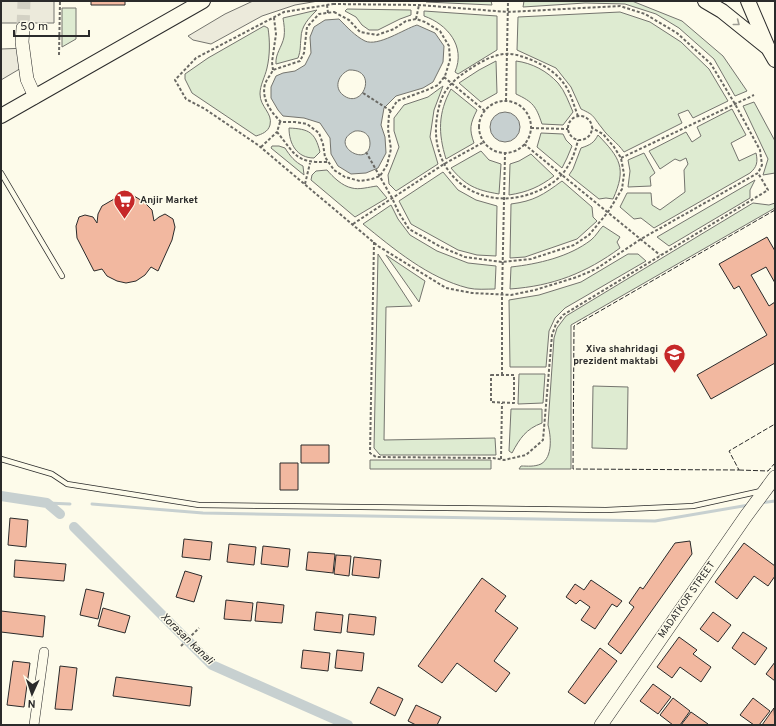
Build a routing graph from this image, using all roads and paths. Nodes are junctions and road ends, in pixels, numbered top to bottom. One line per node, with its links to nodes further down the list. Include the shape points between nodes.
1 (60, 1): 15 (path)
2 (203, 1): 21 (main road)
3 (508, 1): 8 (path)
4 (704, 1): 14 (main road, one-way to 14, via 722,11)
5 (748, 1): 14 (main road)
6 (327, 5): 7 (path); 9 (path); 10 (path, via 284,12)
7 (419, 5): 8 (path); 11 (path)
8 (508, 12): 13 (path); 23 (path, via 620,6 645,14 676,33 711,64)
9 (328, 13): 11 (path, via 334,12 349,20 360,32 377,35); 16 (path, via 319,14 307,27 304,53 300,61)
10 (274, 17): 16 (path, via 276,34); 36 (path, via 196,58 175,80 186,99)
11 (416, 19): 17 (path, via 440,31 449,46 450,60)
12 (23, 28): 21 (street, via 22,42 27,79)
13 (507, 54): 18 (path, via 496,55); 22 (path); 27 (path, via 530,59 552,71 565,86)
14 (772, 54)
15 (59, 55)
16 (273, 70): 28 (path, via 265,84 264,96 271,112)
17 (444, 77): 18 (path); 24 (path, via 438,85 397,101)
18 (451, 83): 25 (path); 42 (path, via 438,108 435,128 435,139)
19 (363, 93): 24 (path)
20 (754, 95): 23 (path)
21 (36, 97): 26 (main road)
22 (506, 101): 25 (path, via 491,105); 29 (path, via 523,107 528,114)
23 (735, 104): 39 (path); 44 (path, via 760,150 762,165)
24 (391, 111): 46 (path, via 388,129 391,149 387,165)
25 (485, 111): 34 (path, via 479,126)
26 (1, 116)
27 (578, 116): 30 (path, via 587,118); 31 (path, via 569,122)
28 (280, 122): 32 (path); 40 (path, via 307,124 319,133 324,157)
29 (531, 128): 31 (path); 35 (path, via 528,140)
30 (592, 128): 33 (path, via 590,136); 39 (path, via 603,134)
31 (568, 129): 33 (path, via 571,137)
32 (277, 132): 36 (path); 41 (path, via 295,156)
33 (578, 140): 45 (path, via 568,166)
34 (484, 142): 38 (path, via 493,150); 42 (path)
35 (524, 144): 38 (path, via 514,152); 45 (path)
36 (261, 147): 47 (path)
37 (366, 152): 46 (path)
38 (505, 153): 49 (path)
39 (621, 158): 50 (path, via 624,174 622,189)
40 (328, 162): 41 (path); 46 (path, via 345,178 360,181)
41 (310, 163): 47 (path)
42 (444, 164): 48 (path); 49 (path, via 457,182 474,193)
43 (1, 173): 56 (lane)
44 (758, 173): 52 (path); 54 (path, via 768,190)
45 (561, 174): 49 (path, via 541,191); 50 (path)
46 (380, 176): 48 (path)
47 (305, 184): 51 (path)
48 (392, 198): 51 (path); 55 (path, via 409,229 465,257)
49 (504, 200): 55 (path)
50 (608, 212): 52 (path); 55 (path, via 589,235 574,244 532,260)
51 (352, 224): 53 (path)
52 (641, 239): 54 (path); 57 (path, via 596,269 577,277 535,290)
53 (374, 242): 57 (path, via 446,288); 61 (path, via 370,452 376,457)
54 (660, 255): 61 (path, via 563,315 552,335 543,440 526,455)
55 (502, 262): 57 (path)
56 (62, 276)
57 (502, 295): 58 (path)
58 (502, 375): 59 (path, via 491,375 491,402); 59 (path, via 514,375 514,402)
59 (502, 403): 61 (path)
60 (1, 459): 63 (lane, via 52,474 67,484 199,505 606,510 693,506)
61 (501, 459)
62 (775, 477): 63 (street, MADATKOR STREET)
63 (763, 492): 68 (street, MADATKOR STREET)
64 (199, 628): 65 (path)
65 (181, 646)
66 (44, 652): 67 (street)
67 (34, 725)
68 (600, 725)

